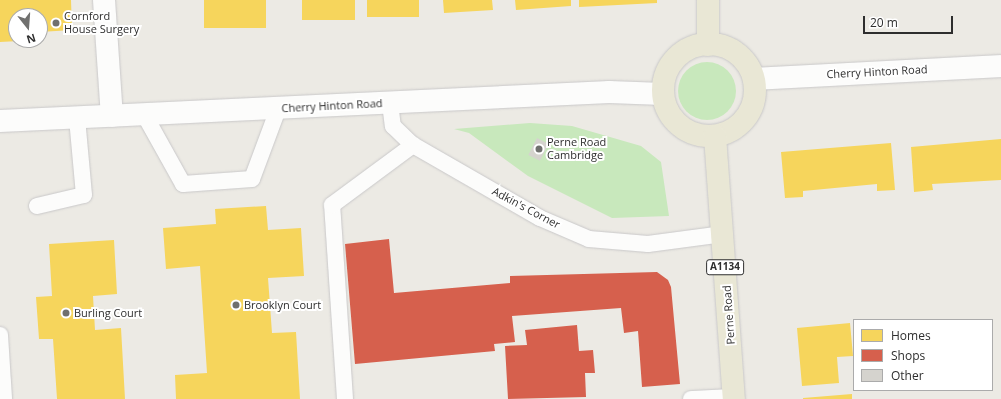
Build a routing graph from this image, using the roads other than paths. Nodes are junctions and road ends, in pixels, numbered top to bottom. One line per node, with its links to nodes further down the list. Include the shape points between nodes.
1 (104, 0): 10 (street)
2 (708, 0): 3 (main road)
3 (708, 45): 5 (main road, via 737,54); 6 (main road, via 693,47 670,66)
4 (1001, 66): 5 (street, Cherry Hinton Road)
5 (754, 79): 13 (main road, via 751,111 737,127)
6 (663, 94): 7 (street, Cherry Hinton Road, via 609,92); 13 (main road, via 670,114 685,130)
7 (390, 103): 8 (street, Cherry Hinton Road); 14 (lane, Adkin's Corner, via 393,126)
8 (278, 109): 9 (street, Cherry Hinton Road); 9 (lane, via 252,179 183,184)
9 (144, 114): 10 (street, Cherry Hinton Road)
10 (112, 116): 11 (street, Cherry Hinton Road)
11 (77, 118): 12 (street, Cherry Hinton Road); 15 (lane, via 84,195)
12 (0, 121)
13 (715, 136): 16 (main road, Perne Road / A1134)
14 (413, 145): 16 (lane, Adkin's Corner, via 540,218 589,239 648,244); 20 (lane, via 332,205)
15 (36, 206)
16 (723, 234): 18 (main road, Perne Road / A1134)
17 (0, 335): 19 (lane)
18 (734, 398): 21 (lane)
19 (4, 399)
20 (345, 399)
21 (691, 399)

